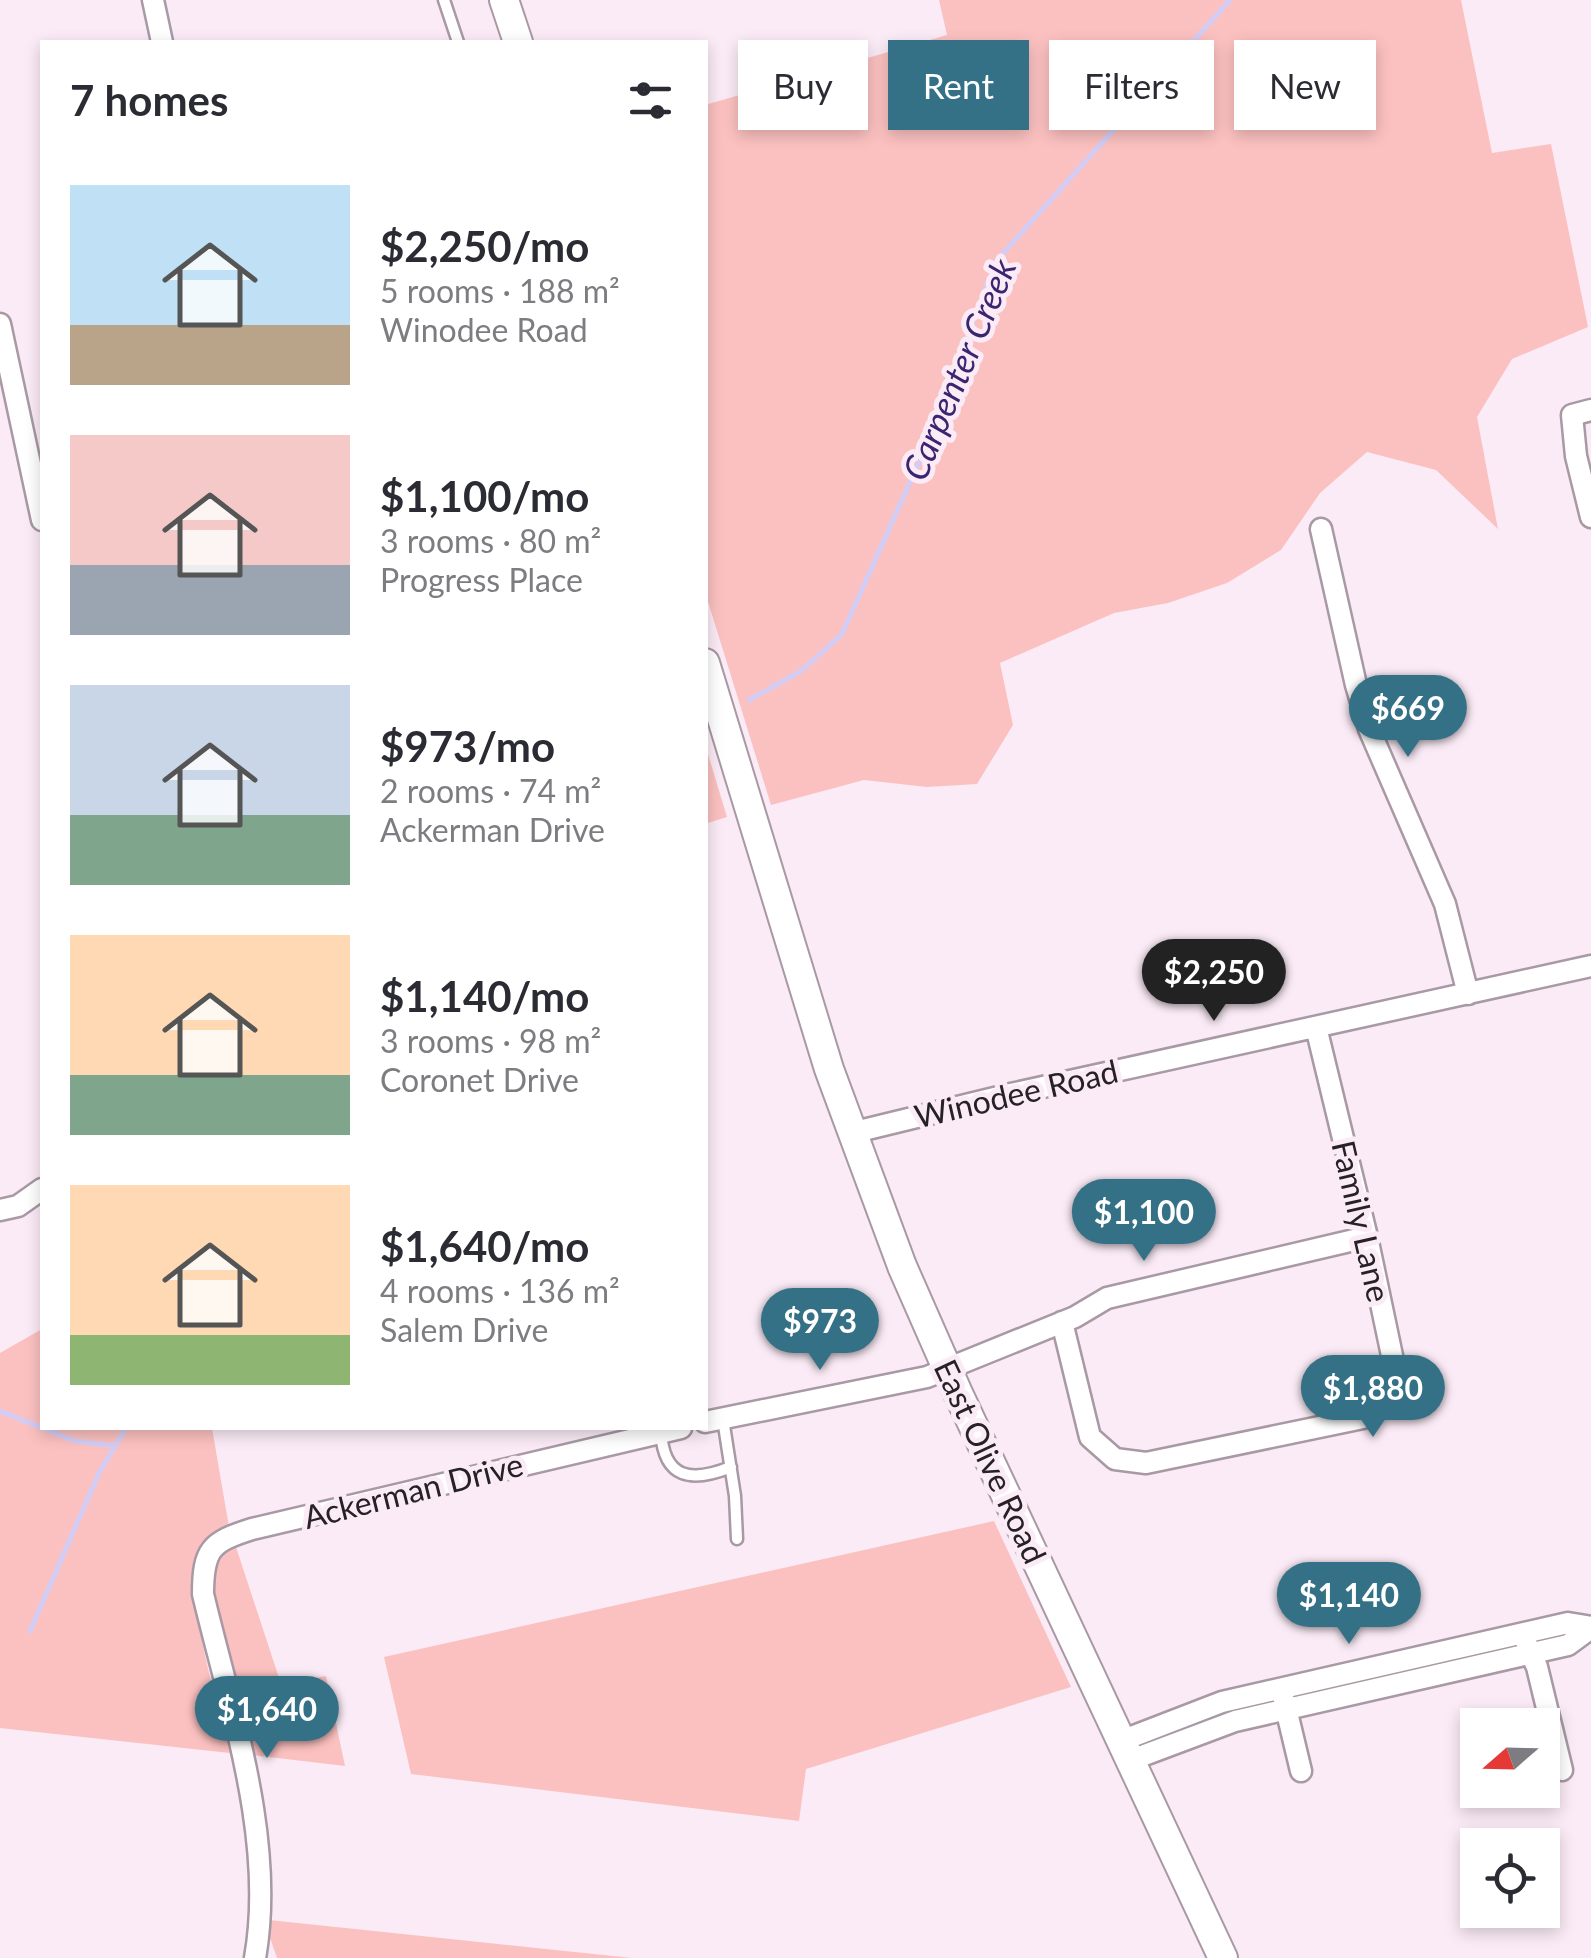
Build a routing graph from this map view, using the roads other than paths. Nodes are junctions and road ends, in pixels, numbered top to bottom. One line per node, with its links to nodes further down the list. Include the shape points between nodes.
1 (154, 0): 4 (street)
2 (444, 0): 5 (lane)
3 (504, 0): 6 (street)
4 (162, 40)
5 (457, 40)
6 (517, 40)
7 (0, 324): 9 (street)
8 (1591, 410): 10 (street, via 1572,416)
9 (40, 511)
10 (1591, 517)
11 (1321, 529): 14 (street, via 1365,714 1445,904)
12 (708, 673): 16 (street, East Olive Road)
13 (1591, 966): 14 (street, Winodee Road)
14 (1468, 994): 15 (street, Winodee Road)
15 (1316, 1027): 16 (street, Winodee Road); 19 (street, Family Lane)
16 (852, 1133): 21 (street, East Olive Road)
17 (40, 1190): 18 (street)
18 (0, 1210)
19 (1367, 1237): 20 (street, via 1107,1298); 20 (street, Family Lane, via 1394,1384 1379,1410 1363,1418 1146,1463 1115,1460 1090,1437)
20 (1062, 1322): 21 (street)
21 (948, 1369): 22 (street); 30 (street, East Olive Road)
22 (714, 1420): 24 (lane)
23 (671, 1430): 24 (lane, via 662,1450 673,1469 702,1476); 33 (street, Ackerman Drive, via 252,1529 210,1550 204,1594 259,1860)
24 (731, 1467): 25 (lane)
25 (738, 1539)
26 (1591, 1628): 27 (street, via 1568,1624)
27 (1527, 1644): 28 (street); 29 (street); 31 (street)
28 (1282, 1688): 29 (street); 30 (street, via 1222,1702)
29 (1286, 1710): 30 (street); 32 (street)
30 (1126, 1751): 34 (street, East Olive Road)
31 (1562, 1770)
32 (1301, 1771)
33 (255, 1958)
34 (1223, 1958)

